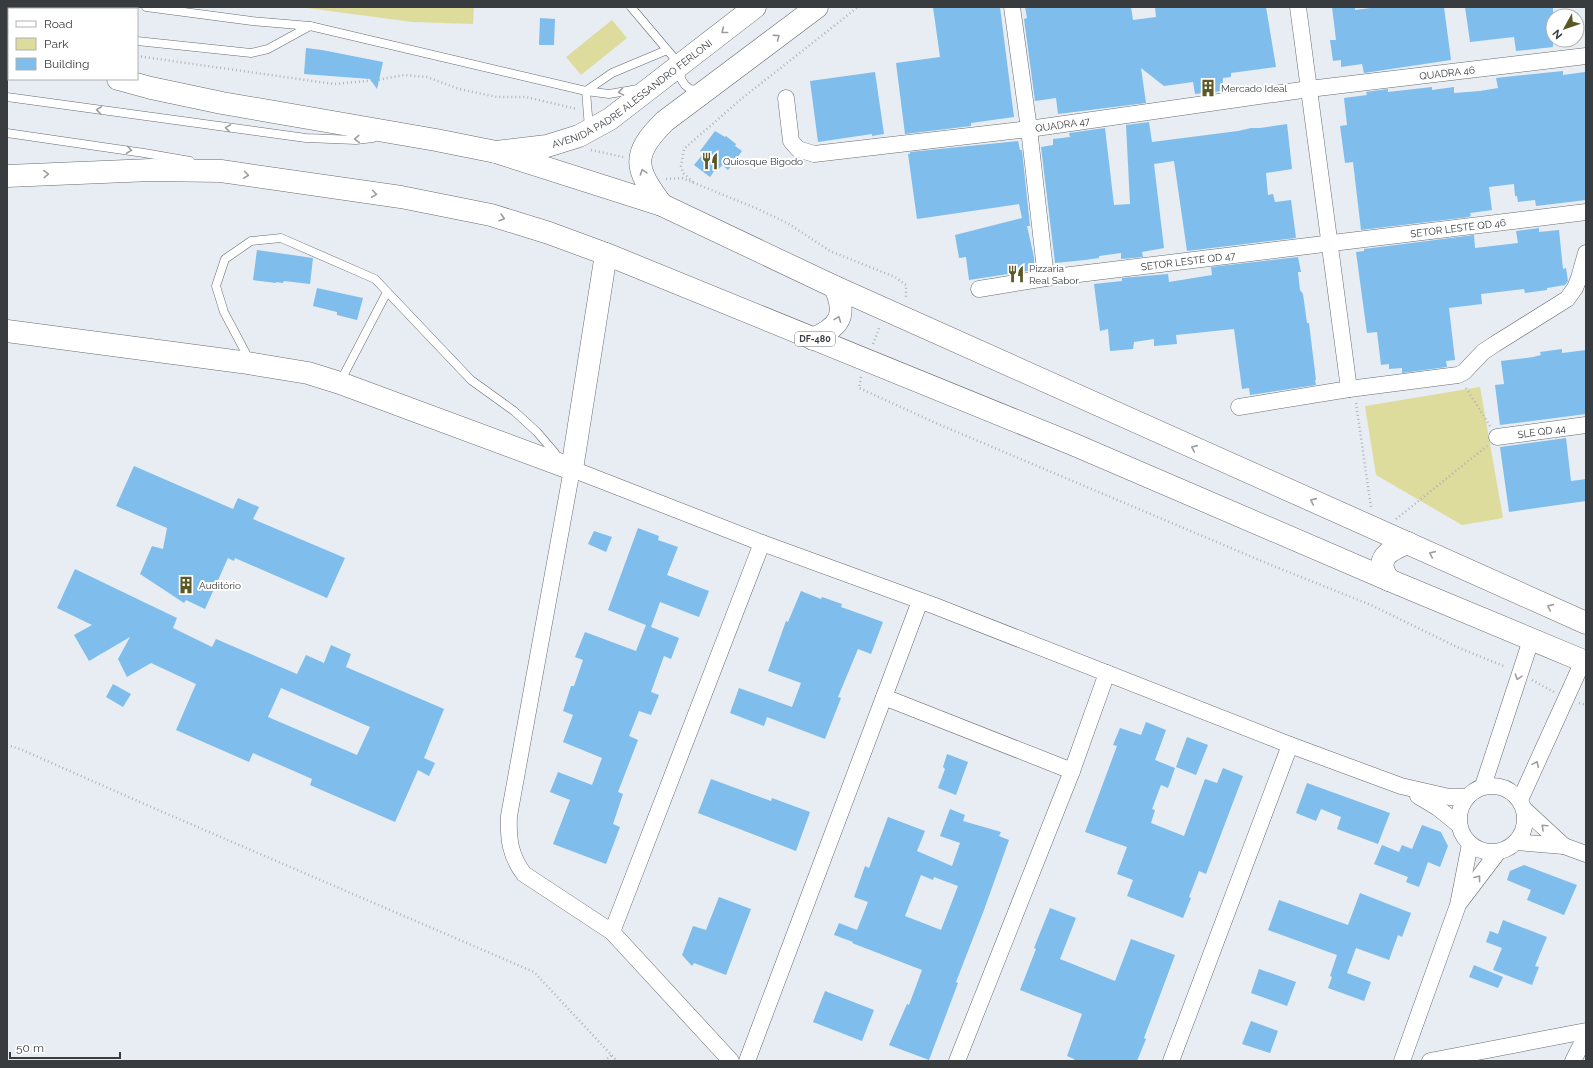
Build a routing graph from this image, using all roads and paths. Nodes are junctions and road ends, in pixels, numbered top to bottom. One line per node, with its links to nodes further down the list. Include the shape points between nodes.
1 (146, 7): 8 (lane)
2 (631, 7): 12 (lane)
3 (755, 7): 12 (main road, AVENIDA PADRE ALESSANDRO FERLONI, one-way to 12)
4 (817, 7): 16 (main road, one-way to 4)
5 (858, 7): 27 (path, via 740,100 684,149 681,166 683,173)
6 (1012, 7): 21 (street)
7 (1298, 7): 15 (street)
8 (310, 26): 9 (lane, via 268,50 251,53); 17 (lane)
9 (138, 41)
10 (138, 56): 20 (path, via 334,84 377,80 404,74 427,77 497,97 526,96)
11 (1586, 56): 15 (street, QUADRA 46)
12 (673, 57): 14 (main road, AVENIDA PADRE ALESSANDRO FERLONI); 16 (lane, via 681,78 690,90); 17 (lane, via 612,74)
13 (122, 80): 23 (main road, via 222,103)
14 (655, 85): 17 (lane, one-way to 17, via 609,94); 20 (main road, AVENIDA PADRE ALESSANDRO FERLONI, via 610,119)
15 (1309, 89): 21 (street, QUADRA 47); 30 (street)
16 (708, 90): 28 (main road, one-way to 16, via 641,171 640,158 644,146 665,121)
17 (586, 91): 20 (lane)
18 (7, 98): 23 (lane, one-way to 18, via 356,140 306,138)
19 (786, 98): 21 (street, QUADRA 47, via 791,141 798,149 814,154)
20 (588, 121): 24 (main road, AVENIDA PADRE ALESSANDRO FERLONI, via 547,146)
21 (1029, 129): 33 (street)
22 (7, 133): 25 (lane, one-way to 25, via 144,152 194,162)
23 (396, 134): 24 (main road)
24 (496, 152): 28 (main road)
25 (221, 172): 26 (main road, DF-480, one-way to 25, via 151,170); 32 (main road, DF-480, one-way to 32, via 401,198 491,215)
26 (7, 176)
27 (695, 183)
28 (662, 205): 34 (main road)
29 (1586, 212): 30 (street, SETOR LESTE QD 46)
30 (1330, 244): 33 (street, SETOR LESTE QD 47); 42 (street)
31 (1586, 253): 40 (street, via 1575,288 1567,299 1500,340)
32 (606, 254): 38 (main road, DF-480); 46 (main road)
33 (1046, 278): 35 (street, SETOR LESTE QD 47)
34 (835, 286): 38 (main road, one-way to 34, via 829,331 836,325 840,316 841,300); 47 (main road, one-way to 34)
35 (979, 289)
36 (387, 292): 39 (lane, via 375,279 281,238 251,241 225,260 216,286 224,312); 41 (lane); 46 (lane, via 471,380 514,411 537,432)
37 (7, 331): 39 (main road)
38 (813, 339): 50 (main road, DF-480, via 1075,445)
39 (252, 364): 41 (main road, via 308,373)
40 (1458, 375): 42 (street); 45 (path)
41 (340, 383): 46 (main road)
42 (1352, 388): 43 (street); 47 (path, via 1372,507)
43 (1240, 407)
44 (1586, 425): 45 (street, SLE QD 44)
45 (1497, 437): 47 (path)
46 (566, 467): 48 (street); 71 (street, via 508,835 511,852 524,874)
47 (1373, 528): 49 (main road)
48 (762, 543): 51 (street); 71 (street)
49 (1408, 543): 50 (main road, via 1388,552 1385,558 1382,566); 52 (main road, one-way to 49)
50 (1390, 580): 53 (main road, DF-480)
51 (920, 600): 55 (street); 56 (street)
52 (1586, 623)
53 (1531, 640): 54 (main road, DF-480); 61 (street, one-way to 61)
54 (1585, 661): 63 (street, one-way to 54)
55 (1107, 673): 58 (street); 59 (street)
56 (884, 697): 59 (street); 78 (street)
57 (7, 745): 74 (path, via 534,972)
58 (1290, 745): 60 (street); 80 (street)
59 (1072, 771): 79 (street)
60 (1401, 786): 62 (street, via 1450,797); 64 (street, via 1438,808)
61 (1483, 786): 62 (street); 63 (street, via 1497,785 1510,790)
62 (1467, 797): 64 (street, via 1460,810)
63 (1522, 804): 65 (street, via 1525,827); 67 (street, one-way to 63)
64 (1459, 825): 66 (street)
65 (1516, 842): 67 (street); 68 (street)
66 (1470, 844): 68 (street, via 1488,852); 70 (street)
67 (1564, 846): 69 (street)
68 (1498, 852): 70 (street, one-way to 68)
69 (1586, 854)
70 (1458, 905): 81 (street)
71 (612, 932): 77 (street)
72 (1586, 1031): 82 (street)
73 (1586, 1035): 83 (street)
74 (612, 1055): 75 (path); 76 (path)
75 (604, 1061)
76 (617, 1061)
77 (731, 1061)
78 (747, 1061)
79 (957, 1061)
80 (1171, 1061)
81 (1402, 1061)
82 (1430, 1061)
83 (1573, 1061)

